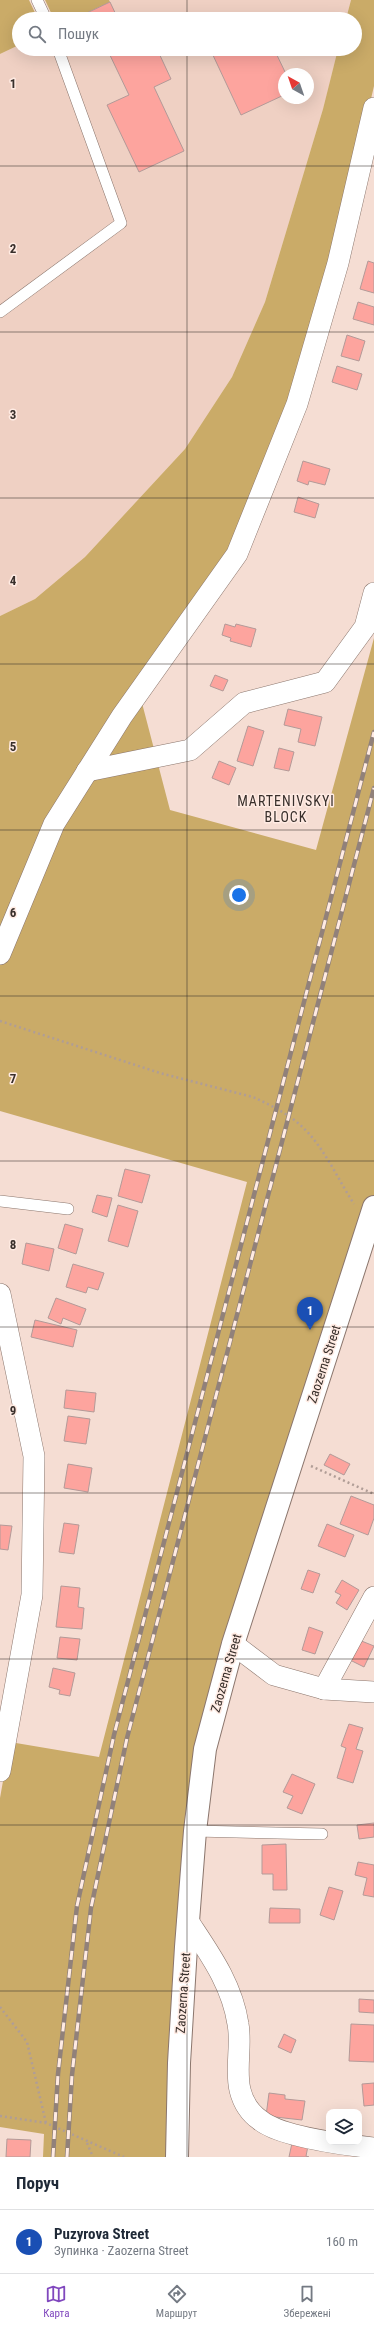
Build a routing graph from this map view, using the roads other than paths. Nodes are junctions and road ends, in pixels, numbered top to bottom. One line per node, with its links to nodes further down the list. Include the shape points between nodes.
1 (37, 0): 2 (lane)
2 (43, 12)
3 (61, 56): 5 (lane, via 121,223)
4 (374, 108): 7 (street, via 338,263 297,404 237,554 122,716)
5 (0, 312)
6 (374, 593): 7 (street, via 365,627 325,682 244,703 190,750)
7 (87, 772): 8 (street, via 54,824)
8 (0, 953)
9 (0, 1201): 10 (lane)
10 (68, 1209)
11 (371, 1217): 14 (street, Zaozerna Street)
12 (0, 1294): 17 (street, via 34,1456 32,1595)
13 (374, 1597): 15 (street)
14 (234, 1644): 15 (street, via 274,1675); 19 (street, Zaozerna Street, via 205,1749)
15 (324, 1689): 16 (street)
16 (374, 1692)
17 (4, 1707): 18 (street)
18 (0, 1771)
19 (195, 1830): 20 (lane); 21 (street, Zaozerna Street)
20 (322, 1834)
21 (188, 1921): 22 (street, via 218,1967 231,1995 238,2024 240,2089 250,2112 272,2127 336,2144); 23 (street, Zaozerna Street, via 179,2063)
22 (374, 2148)
23 (177, 2157)

